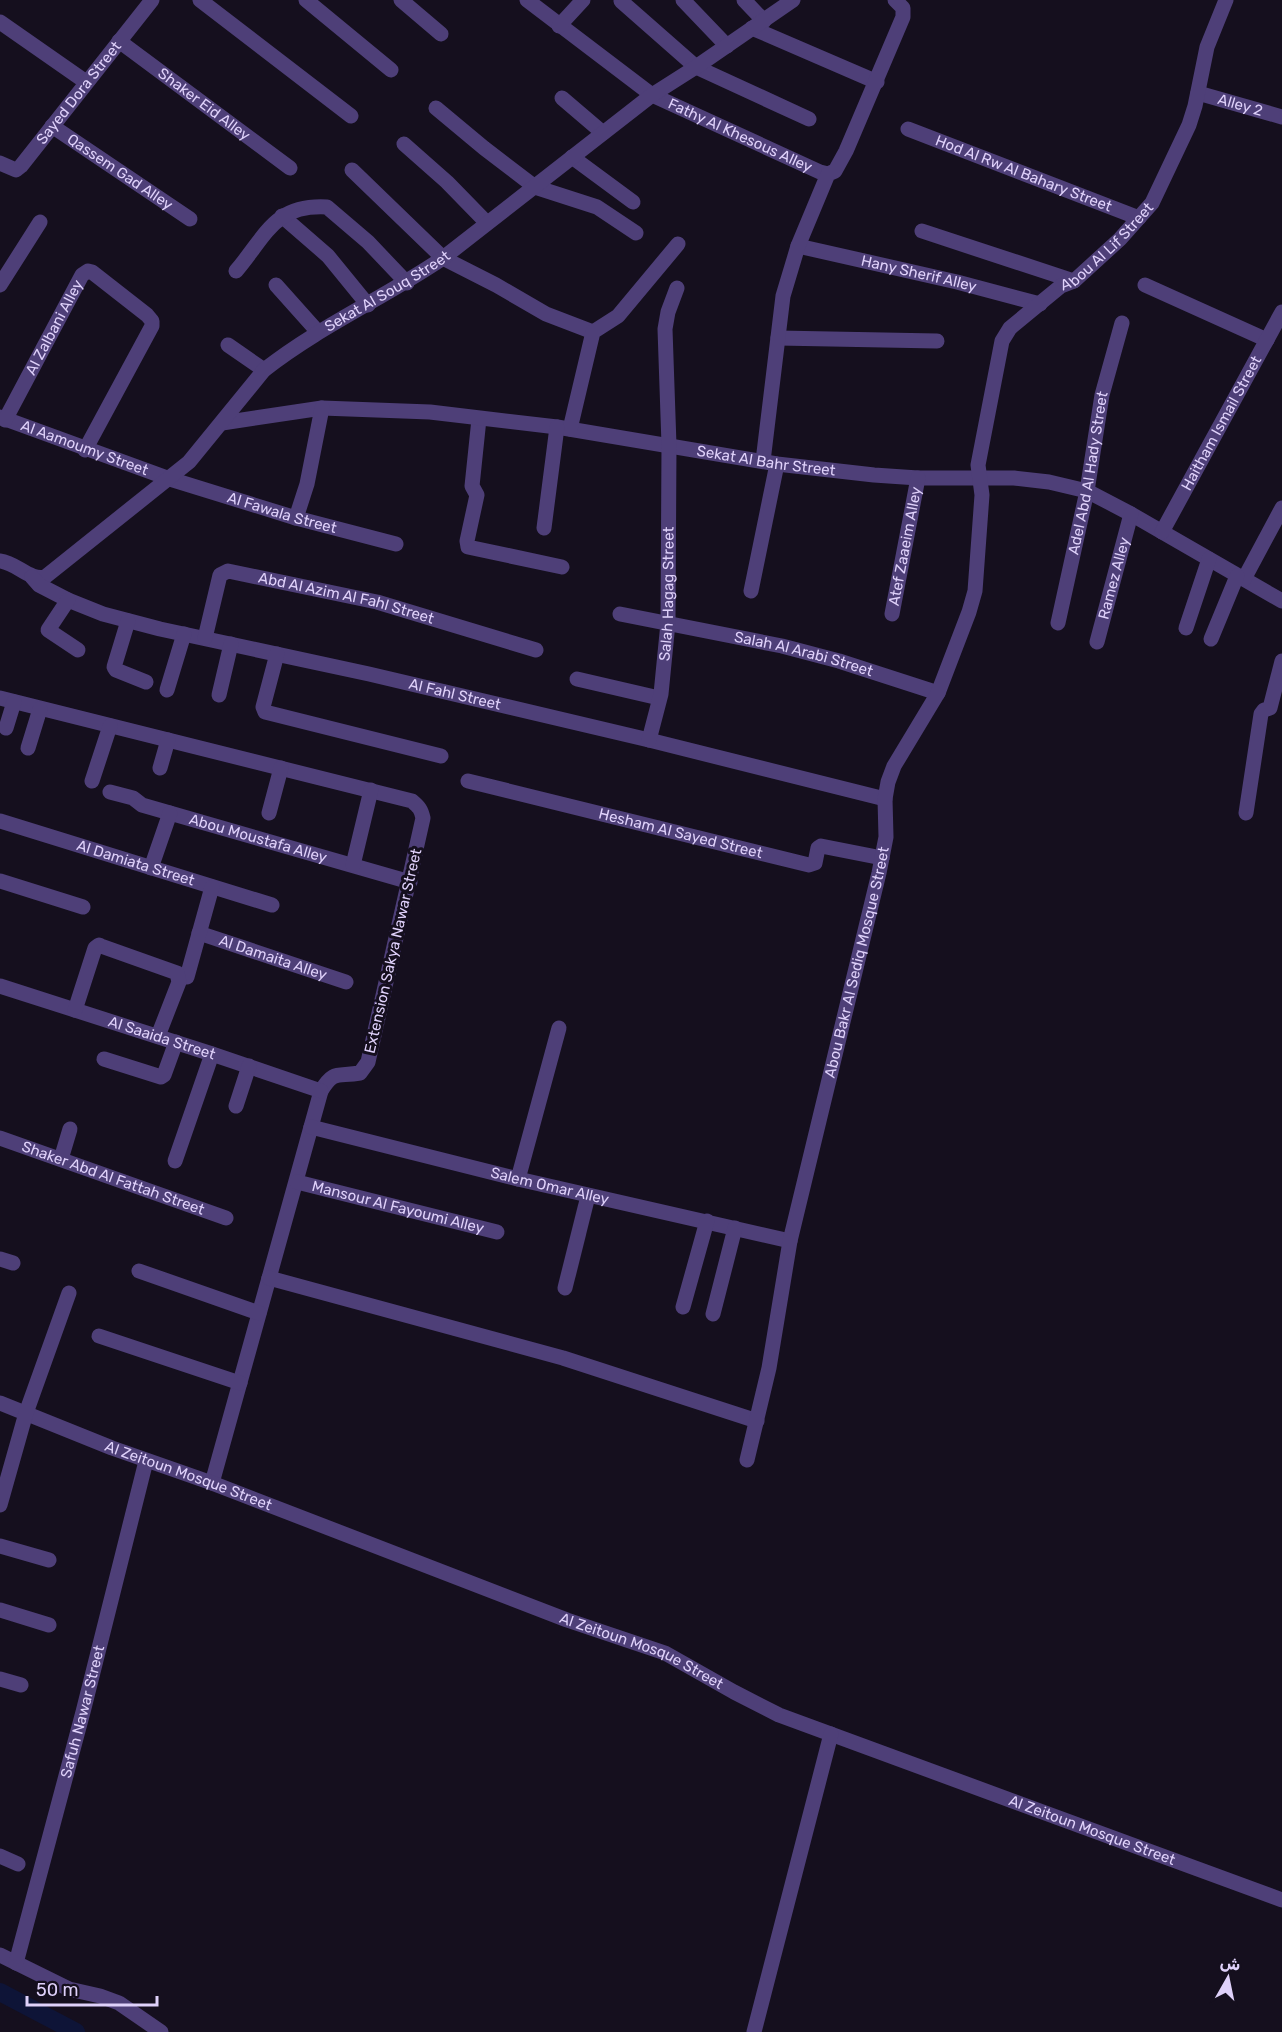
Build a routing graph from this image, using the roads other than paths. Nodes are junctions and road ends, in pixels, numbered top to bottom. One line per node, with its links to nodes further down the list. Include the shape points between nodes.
1 (152, 0): 17 (street, Sayed Dora Street)
2 (200, 0): 27 (street)
3 (306, 0): 20 (street)
4 (403, 0): 16 (street)
5 (527, 0): 15 (street, Fathy Al Khesous Alley)
6 (583, 0): 15 (street)
7 (683, 0): 18 (street)
8 (744, 0): 14 (street)
9 (793, 0): 14 (street, Sekat Al Souq Street)
10 (895, 0): 22 (street, via 903,9 903,17)
11 (1226, 0): 23 (street, Abou Al Lif Street, via 1207,47)
12 (621, 1): 19 (street)
13 (0, 22): 21 (street)
14 (758, 24): 18 (street, Sekat Al Souq Street); 22 (street)
15 (559, 26): 24 (street, Fathy Al Khesous Alley)
16 (441, 34)
17 (119, 40): 21 (street, Sayed Dora Street); 36 (street, Shaker Eid Alley)
18 (727, 46): 19 (street, Sekat Al Souq Street)
19 (696, 67): 24 (street, Sekat Al Souq Street); 29 (street)
20 (391, 70)
21 (86, 82): 30 (street, Sayed Dora Street)
22 (877, 82): 38 (street, via 846,151 835,171)
23 (1198, 93): 28 (street, Alley 2); 42 (street, Abou Al Lif Street, via 1189,125 1158,194)
24 (652, 95): 32 (street, Sekat Al Souq Street); 38 (street, Fathy Al Khesous Alley)
25 (562, 98): 32 (street)
26 (436, 108): 39 (street)
27 (351, 116)
28 (1282, 117)
29 (809, 119)
30 (52, 126): 35 (street, Sayed Dora Street, via 16,170); 43 (street, Qassem Gad Alley)
31 (908, 129): 42 (street, Hod Al Rw Al Bahary Street)
32 (603, 133): 34 (street, Sekat Al Souq Street)
33 (404, 144): 45 (street)
34 (572, 157): 39 (street, Sekat Al Souq Street); 40 (street)
35 (0, 164)
36 (290, 168)
37 (352, 170): 50 (street)
38 (828, 174): 49 (street)
39 (535, 187): 45 (street, Sekat Al Souq Street); 47 (street, via 597,207)
40 (633, 202)
41 (282, 216): 51 (street); 53 (street, via 304,207 327,207 368,242); 59 (street, via 341,269)
42 (1139, 218): 52 (street, Abou Al Lif Street)
43 (190, 219)
44 (40, 222): 54 (street)
45 (488, 224): 50 (street, Sekat Al Souq Street)
46 (922, 231): 52 (street)
47 (636, 233)
48 (678, 244): 63 (street, via 618,316)
49 (798, 246): 58 (street, Hany Sherif Alley); 64 (street, via 783,296)
50 (443, 258): 53 (street, Sekat Al Souq Street); 63 (street, via 546,314)
51 (236, 271)
52 (1074, 281): 58 (street, Abou Al Lif Street, via 1061,286)
53 (406, 283): 59 (street, Sekat Al Souq Street)
54 (0, 285)
55 (276, 285): 62 (street)
56 (1145, 285): 65 (street)
57 (677, 288): 74 (street, Salah Hagag Street, via 665,329)
58 (1040, 304): 77 (street, Abou Al Lif Street, via 1010,328 1002,341)
59 (368, 305): 62 (street, Sekat Al Souq Street)
60 (1282, 312): 65 (street, Haitham Ismail Street)
61 (1122, 323): 80 (street, Adel Abd Al Hady Street, via 1102,395)
62 (318, 332): 68 (street, Sekat Al Souq Street)
63 (593, 332): 73 (street)
64 (778, 338): 66 (street); 76 (street)
65 (1267, 340): 85 (street, Haitham Ismail Street)
66 (937, 341)
67 (228, 345): 68 (street)
68 (264, 370): 72 (street, Sekat Al Souq Street)
69 (322, 408): 71 (street, Sekat Al Bahr Street, via 430,412); 72 (street, Sekat Al Bahr Street); 83 (street)
70 (2, 418): 75 (street, Al Aamoumy Street); 75 (street, Al Zalbani Alley, via 85,272 92,272 152,321)
71 (479, 419): 73 (street, Sekat Al Bahr Street); 89 (street, via 472,486 477,495 468,547)
72 (222, 423): 79 (street, Sekat Al Souq Street, via 197,455)
73 (564, 428): 74 (street, Sekat Al Bahr Street); 84 (street)
74 (669, 445): 76 (street, Sekat Al Bahr Street); 99 (street, Salah Hagag Street)
75 (86, 450): 79 (street, Al Aamoumy Street)
76 (770, 463): 78 (street, Sekat Al Bahr Street); 92 (street)
77 (979, 477): 78 (street, Sekat Al Bahr Street); 80 (street, Sekat Al Bahr Street, via 1049,482); 113 (street, Abou Bakr Al Sediq Mosque Street, via 982,495 975,591)
78 (918, 478): 96 (street, Atef Zaaeim Alley)
79 (170, 479): 83 (street, Al Fawala Street); 90 (street, Sekat Al Souq Street, via 45,577)
80 (1087, 491): 82 (street, Sekat Al Bahr Street); 98 (street, Adel Abd Al Hady Street)
81 (1282, 508): 91 (street)
82 (1131, 514): 85 (street, Sekat Al Bahr Street); 104 (street, Ramez Alley)
83 (296, 518): 86 (street, Al Fawala Street)
84 (544, 528)
85 (1162, 532): 87 (street, Sekat Al Bahr Street)
86 (396, 544)
87 (1209, 560): 91 (street, Sekat Al Bahr Street); 100 (street)
88 (0, 561): 90 (street, via 22,568)
89 (562, 567)
90 (32, 577): 93 (street, Al Fahl Street)
91 (1241, 578): 94 (street, Sekat Al Bahr Street); 103 (street)
92 (751, 591)
93 (68, 600): 97 (street, Al Fahl Street); 106 (street, via 48,630)
94 (1282, 601)
95 (620, 614): 99 (street, Salah Al Arabi Street)
96 (892, 614)
97 (128, 621): 101 (street, Al Fahl Street); 111 (street, via 114,667)
98 (1058, 622)
99 (668, 623): 113 (street, Salah Al Arabi Street, via 783,646); 115 (street, Salah Hagag Street)
100 (1186, 628)
101 (184, 634): 102 (street, Al Fahl Street); 112 (street)
102 (205, 638): 105 (street, Al Fahl Street); 107 (street, Abd Al Azim Al Fahl Street, via 220,575 228,571 377,603)
103 (1211, 639)
104 (1097, 642)
105 (231, 644): 108 (street, Al Fahl Street); 114 (street)
106 (78, 650)
107 (536, 650)
108 (277, 654): 121 (street, Al Fahl Street); 123 (street, via 265,712)
109 (1282, 661): 133 (street, via 1270,708 1261,714)
110 (578, 679): 115 (street)
111 (146, 682)
112 (167, 690)
113 (938, 693): 130 (street, Abou Bakr Al Sediq Mosque Street, via 894,766)
114 (219, 695)
115 (660, 698): 121 (street, Salah Hagag Street)
116 (7, 700): 117 (street, Extension Sakya Nawar Street); 119 (street)
117 (40, 709): 118 (street, Extension Sakya Nawar Street); 122 (street)
118 (110, 726): 120 (street, Extension Sakya Nawar Street); 126 (street)
119 (6, 728)
120 (168, 740): 124 (street); 125 (street, Extension Sakya Nawar Street)
121 (649, 740): 130 (street, Al Fahl Street)
122 (28, 748)
123 (441, 756)
124 (160, 768)
125 (282, 768): 128 (street, Extension Sakya Nawar Street); 132 (street)
126 (92, 781)
127 (468, 781): 135 (street, Hesham Al Sayed Street, via 809,865 815,863 821,846)
128 (371, 790): 136 (street); 139 (street, Extension Sakya Nawar Street, via 412,801 420,807 423,818)
129 (110, 792): 131 (street, Abou Moustafa Alley)
130 (885, 799): 135 (street, Abou Bakr Al Sediq Mosque Street)
131 (170, 813): 136 (street, Abou Moustafa Alley); 137 (street)
132 (269, 813)
133 (1246, 813)
134 (0, 821): 137 (street, Al Damiata Street)
135 (882, 858): 168 (street, Abou Bakr Al Sediq Mosque Street)
136 (353, 865): 139 (street, Abou Moustafa Alley)
137 (151, 868): 140 (street, Al Damiata Street)
138 (0, 881): 142 (street)
139 (410, 882): 154 (street, Extension Sakya Nawar Street, via 368,1062 360,1072 334,1075)
140 (212, 887): 141 (street, Al Damiata Street); 143 (street)
141 (273, 905)
142 (83, 907)
143 (199, 933): 144 (street); 145 (street, Al Damaita Alley)
144 (187, 976)
145 (345, 982)
146 (0, 986): 147 (street, Al Saaida Street)
147 (75, 1010): 149 (street, Al Saaida Street); 149 (street, via 95,948 101,945 177,973 179,982)
148 (559, 1028): 161 (street)
149 (158, 1036): 150 (street, Al Saaida Street)
150 (176, 1042): 151 (street, Al Saaida Street); 152 (street, via 161,1077)
151 (212, 1054): 153 (street, Al Saaida Street); 160 (street)
152 (104, 1059)
153 (249, 1066): 154 (street, Al Saaida Street); 155 (street)
154 (321, 1091): 156 (street)
155 (236, 1106)
156 (311, 1127): 161 (street, Salem Omar Alley); 162 (street)
157 (70, 1129): 159 (street)
158 (0, 1138): 159 (street, Shaker Abd Al Fattah Street)
159 (61, 1159): 164 (street, Shaker Abd Al Fattah Street)
160 (175, 1161)
161 (518, 1179): 163 (street, Salem Omar Alley)
162 (297, 1182): 167 (street, Mansour Al Fayoumi Alley); 170 (street)
163 (588, 1196): 165 (street, Salem Omar Alley); 171 (street)
164 (226, 1218)
165 (707, 1221): 166 (street, Salem Omar Alley); 173 (street)
166 (735, 1228): 168 (street, Salem Omar Alley); 175 (street)
167 (497, 1232)
168 (790, 1241): 180 (street, Abou Bakr Al Sediq Mosque Street, via 770,1368)
169 (139, 1271): 174 (street)
170 (269, 1278): 174 (street); 180 (street, via 552,1355)
171 (565, 1288)
172 (69, 1293): 179 (street)
173 (683, 1307)
174 (259, 1313): 177 (street)
175 (713, 1314)
176 (99, 1336): 177 (street)
177 (240, 1383): 183 (street)
178 (0, 1403): 179 (street, Al Zeitoun Mosque Street)
179 (26, 1413): 182 (street, Al Zeitoun Mosque Street); 184 (street)
180 (757, 1421): 181 (street, Abou Bakr Al Sediq Mosque Street)
181 (747, 1460)
182 (146, 1461): 183 (street, Al Zeitoun Mosque Street); 196 (street, Safuh Nawar Street)
183 (212, 1484): 191 (street, Al Zeitoun Mosque Street, via 567,1620 664,1653 779,1715)
184 (0, 1505)
185 (0, 1546): 186 (street)
186 (49, 1560)
187 (0, 1610): 188 (street)
188 (49, 1625)
189 (0, 1679): 190 (street)
190 (21, 1685)
191 (831, 1734): 194 (street, Al Zeitoun Mosque Street); 198 (street)
192 (0, 1856): 193 (street)
193 (18, 1864)
194 (1282, 1900)
195 (0, 1955): 196 (street)
196 (16, 1963): 197 (street, via 69,1989 119,2003)
197 (161, 2032)
198 (754, 2032)

